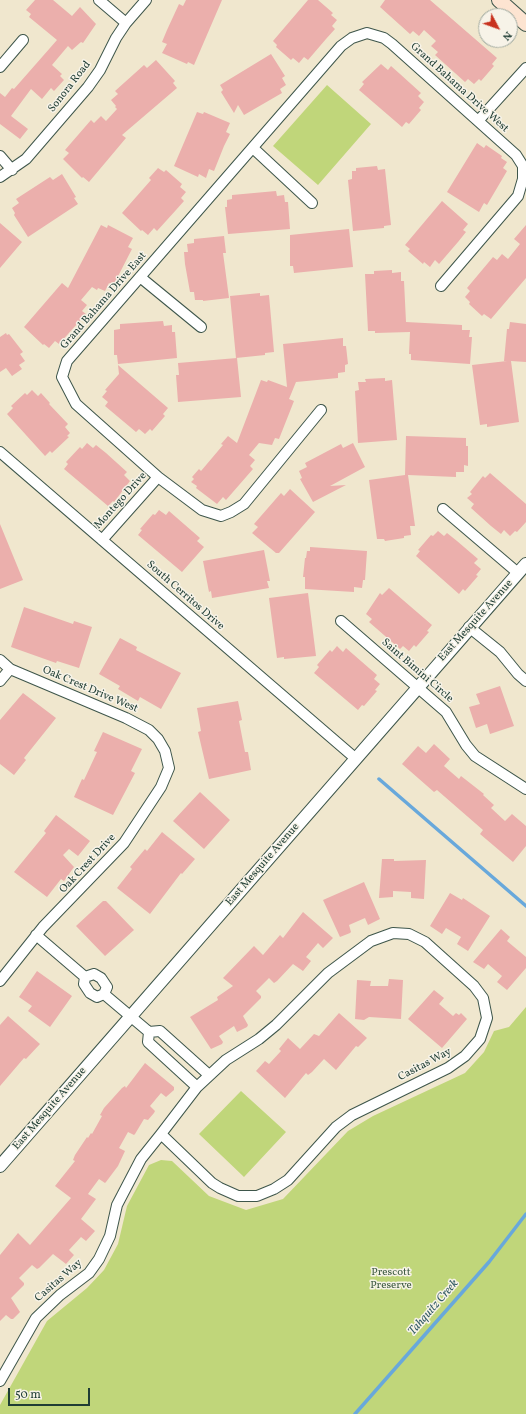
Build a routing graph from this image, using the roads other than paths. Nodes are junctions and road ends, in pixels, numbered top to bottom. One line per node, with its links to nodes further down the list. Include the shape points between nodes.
1 (99, 0): 4 (street)
2 (146, 0): 4 (street, Sonora Road)
3 (499, 0): 5 (main road)
4 (126, 23): 13 (street, Sonora Road, via 88,87 26,159)
5 (526, 24)
6 (367, 33): 10 (street, Grand Bahama Drive West, via 384,38 392,44); 11 (street, Grand Bahama Drive East, via 352,38 341,46)
7 (23, 40): 8 (street)
8 (0, 67)
9 (526, 68): 10 (street)
10 (478, 121): 17 (street, Grand Bahama Drive West, via 516,155 523,166 523,179 518,196)
11 (254, 148): 15 (street); 16 (street, Grand Bahama Drive East)
12 (0, 156): 13 (street)
13 (12, 170): 14 (street, Sonora Road)
14 (0, 178)
15 (312, 203)
16 (140, 277): 18 (street); 21 (street, Grand Bahama Drive East, via 67,361 62,377 76,404)
17 (441, 286)
18 (201, 326)
19 (321, 410): 21 (street, Grand Bahama Drive East, via 244,504 231,512 221,516 202,510)
20 (0, 452): 23 (street, South Cerritos Drive)
21 (158, 477): 23 (street, Montego Drive)
22 (443, 509): 24 (street)
23 (102, 540): 33 (street, South Cerritos Drive)
24 (522, 568): 26 (street, East Mesquite Avenue)
25 (341, 621): 31 (street, Saint Bimini Circle)
26 (469, 627): 30 (street, via 500,652); 31 (street, East Mesquite Avenue)
27 (0, 660): 28 (street, Oak Crest Drive West)
28 (10, 669): 29 (street); 32 (street, Oak Crest Drive West, via 150,730)
29 (0, 681)
30 (526, 681)
31 (417, 686): 33 (street, East Mesquite Avenue); 34 (street, Saint Bimini Circle, via 446,712 475,756)
32 (165, 751): 35 (street, Oak Crest Drive, via 169,768 161,787 124,843)
33 (355, 758): 39 (street, East Mesquite Avenue)
34 (526, 789)
35 (36, 935): 36 (street); 37 (street, Oak Crest Drive)
36 (85, 977): 38 (street, via 84,984 90,993 97,997); 38 (street, via 94,974 101,978 106,986)
37 (0, 981)
38 (104, 994): 39 (street)
39 (131, 1017): 40 (street); 44 (street, East Mesquite Avenue)
40 (149, 1032): 41 (street, via 160,1031); 42 (street, via 148,1042)
41 (209, 1075): 42 (street, Casitas Way); 43 (street, Casitas Way, via 276,1025 328,974 371,942 392,933 409,934 425,942 474,986 483,998 487,1018 480,1039 465,1056 448,1068 352,1114 336,1127 288,1180 274,1190 257,1196 238,1196 220,1188)
42 (197, 1086): 43 (street, Casitas Way)
43 (161, 1134): 45 (street, Casitas Way, via 141,1159 117,1205 110,1236 99,1259 88,1273 36,1318)
44 (0, 1166)
45 (0, 1381)

